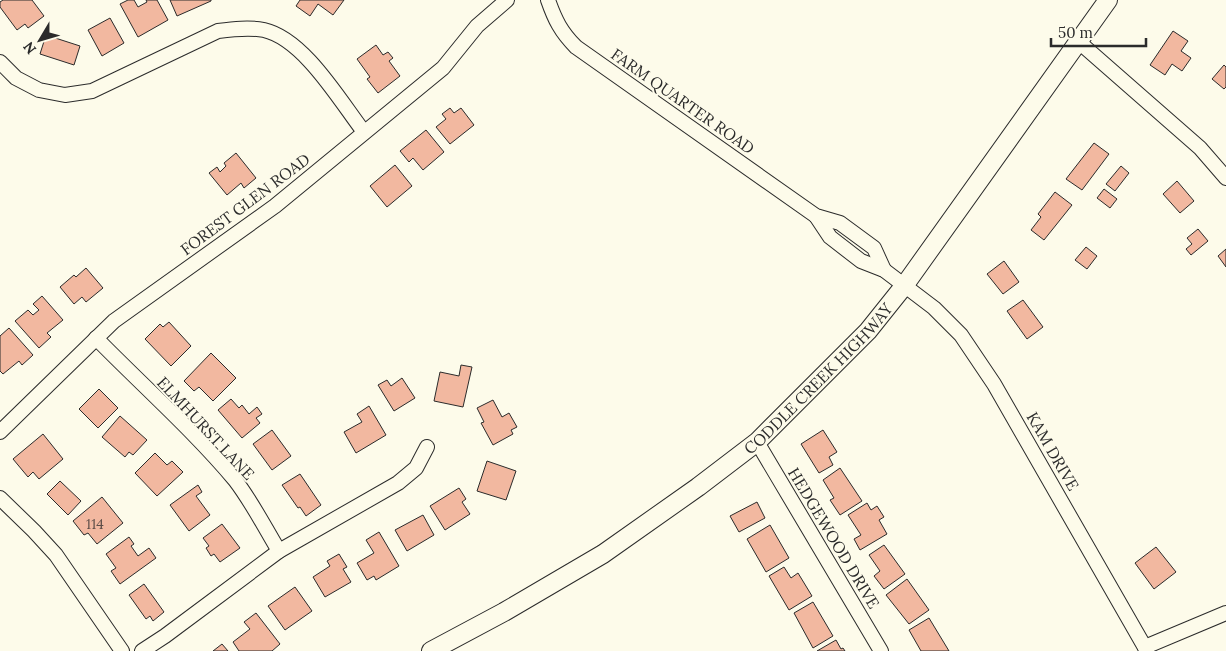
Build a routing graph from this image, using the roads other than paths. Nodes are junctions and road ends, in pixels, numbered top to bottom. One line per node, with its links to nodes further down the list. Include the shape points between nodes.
1 (507, 0): 6 (street, FOREST GLEN ROAD, via 477,26 444,68)
2 (548, 0): 8 (street, FARM QUARTER ROAD, via 564,35 576,47 816,216 830,237 861,261 884,270)
3 (1108, 0): 4 (main road, CODDLE CREEK HIGHWAY)
4 (1079, 42): 7 (street, via 1200,148); 8 (main road, CODDLE CREEK HIGHWAY)
5 (0, 62): 6 (street, via 16,78 39,90 65,95 92,91 218,31 264,30 287,41 307,57)
6 (364, 132): 9 (street, FOREST GLEN ROAD, via 275,206 114,321)
7 (1226, 178)
8 (904, 286): 11 (main road, CODDLE CREEK HIGHWAY, via 868,331); 16 (street, KAM DRIVE, via 934,308 961,335 989,376)
9 (96, 338): 10 (street, FOREST GLEN ROAD); 14 (street, ELMHURST LANE, via 236,482)
10 (0, 432)
11 (757, 442): 19 (main road, CODDLE CREEK HIGHWAY, via 603,554); 20 (street, HEDGEWOOD DRIVE)
12 (427, 447): 14 (street, via 416,468 398,484)
13 (0, 498): 17 (street, via 56,555)
14 (279, 552): 18 (street)
15 (1226, 613): 16 (street)
16 (1146, 649)
17 (122, 651)
18 (142, 651)
19 (430, 651)
20 (881, 651)

